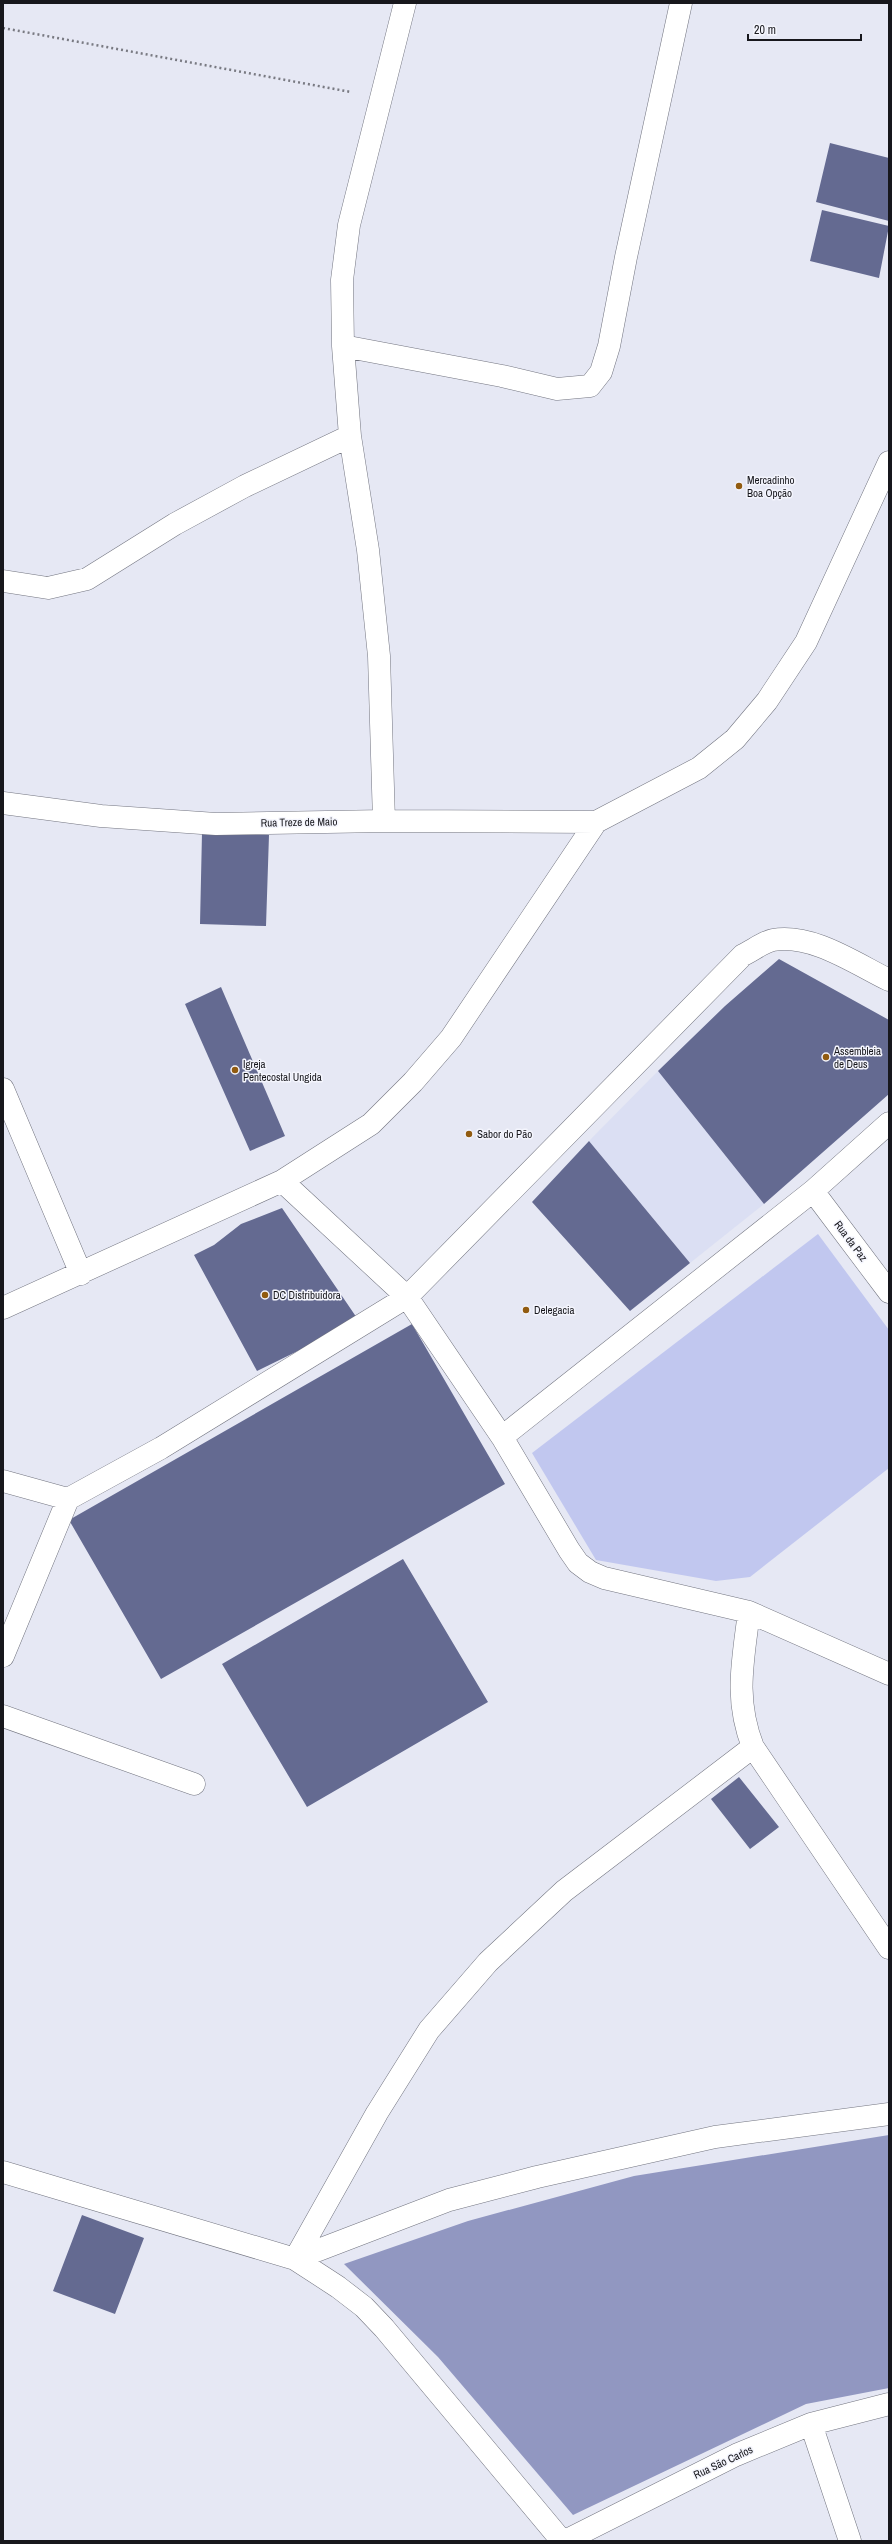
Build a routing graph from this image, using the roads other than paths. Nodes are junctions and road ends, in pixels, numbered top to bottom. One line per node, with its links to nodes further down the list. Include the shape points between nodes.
1 (406, 3): 3 (street, via 349,225 342,280)
2 (681, 3): 3 (street, via 609,346 601,372 590,386 557,389)
3 (343, 346): 4 (street)
4 (350, 436): 6 (street, via 245,486 175,524 87,579 48,588); 8 (street, via 368,550 379,656)
5 (889, 462): 9 (street, via 806,642 767,701 735,739 699,768)
6 (3, 581)
7 (3, 803): 8 (street, Rua Treze de Maio, via 101,816 216,824)
8 (384, 821): 9 (street, Rua Treze de Maio)
9 (596, 822): 13 (street, via 451,1038 413,1082 371,1124)
10 (889, 980): 17 (street, via 820,947 791,939 772,940 743,956)
11 (3, 1089): 15 (street)
12 (889, 1123): 14 (street)
13 (282, 1181): 15 (street); 17 (street)
14 (813, 1191): 16 (street, Rua da Paz); 19 (street)
15 (81, 1274): 18 (street)
16 (889, 1292)
17 (407, 1297): 19 (street); 21 (street, via 161,1448)
18 (3, 1308)
19 (502, 1437): 22 (street, via 568,1550 578,1563 590,1572 627,1584)
20 (3, 1481): 21 (street)
21 (68, 1499): 23 (street)
22 (749, 1612): 24 (street); 26 (street, via 740,1691 745,1728)
23 (3, 1656)
24 (889, 1674)
25 (3, 1716): 27 (street)
26 (753, 1747): 28 (street); 31 (street, via 564,1891 488,1962 429,2030 377,2114)
27 (194, 1784)
28 (889, 1948)
29 (889, 2114): 31 (street, via 715,2137 537,2177 449,2200)
30 (3, 2172): 31 (street)
31 (295, 2259): 34 (street, via 364,2307 384,2328)
32 (889, 2404): 33 (street, Rua São Carlos)
33 (811, 2424): 35 (street, Rua São Carlos, via 736,2455); 36 (street)
34 (562, 2541)
35 (565, 2541)
36 (850, 2541)

